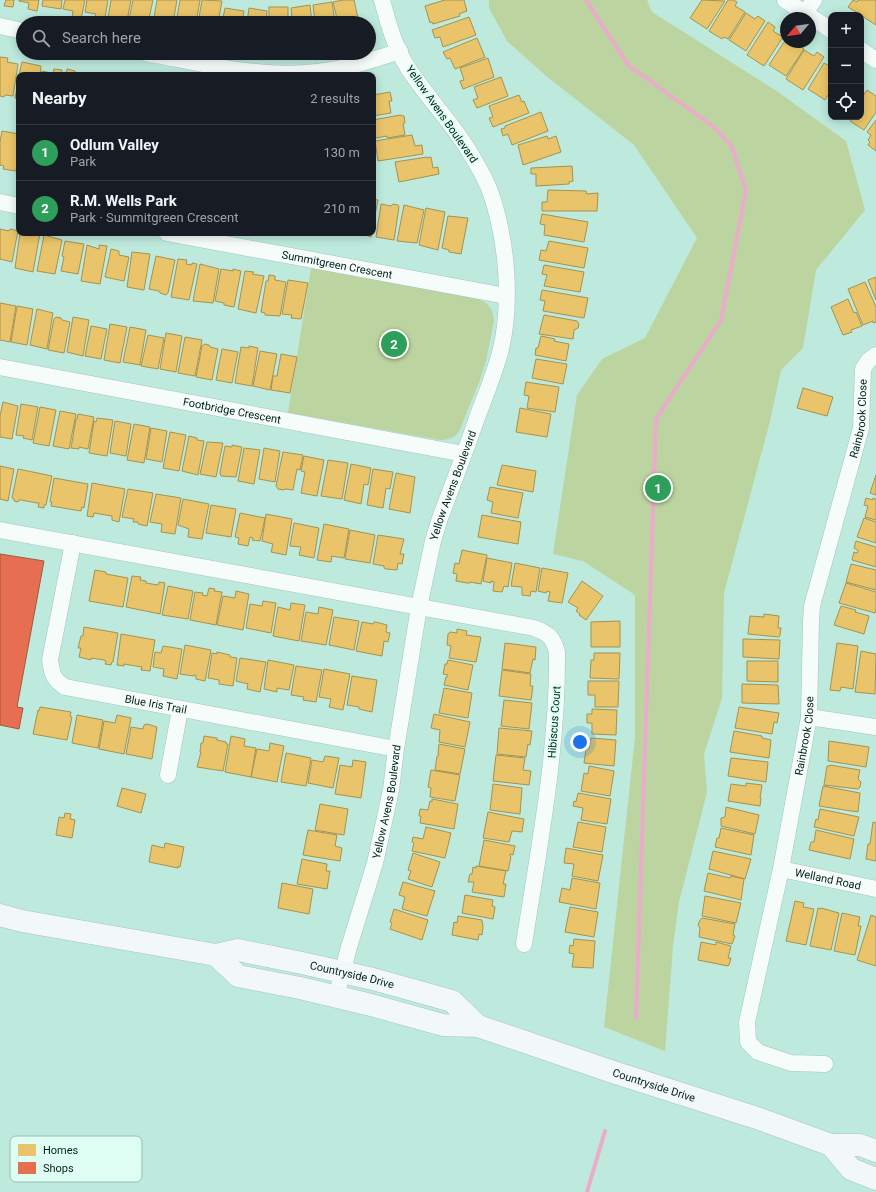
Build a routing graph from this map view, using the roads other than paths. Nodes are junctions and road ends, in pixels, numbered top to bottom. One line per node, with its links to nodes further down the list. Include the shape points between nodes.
1 (382, 0): 10 (street, Yellow Avens Boulevard)
2 (785, 0): 4 (street)
3 (814, 0): 5 (street)
4 (803, 12)
5 (806, 12)
6 (816, 20): 8 (street)
7 (0, 26): 9 (street)
8 (828, 28)
9 (16, 29)
10 (400, 51): 12 (street); 21 (street, Yellow Avens Boulevard, via 407,66 462,140 482,173 491,194 500,232)
11 (864, 52): 15 (street)
12 (376, 58)
13 (185, 60): 16 (street)
14 (368, 60): 17 (street, via 333,70)
15 (876, 60)
16 (256, 72)
17 (311, 72)
18 (0, 202): 19 (street)
19 (16, 205)
20 (183, 236): 21 (street, Summitgreen Crescent)
21 (506, 296): 24 (street, Yellow Avens Boulevard, via 505,324 498,362)
22 (876, 356): 29 (street, Rainbrook Close, via 868,361 863,369 861,428 812,606)
23 (0, 367): 24 (street, Footbridge Crescent)
24 (464, 454): 27 (street, Yellow Avens Boulevard, via 433,541)
25 (0, 530): 26 (street)
26 (73, 543): 27 (street); 28 (street, Blue Iris Trail, via 50,660 51,671 56,681 65,687)
27 (419, 607): 31 (street, Yellow Avens Boulevard); 36 (street, Hibiscus Court, via 534,628 544,632 554,641 558,652 554,734 546,806)
28 (180, 709): 31 (street, Blue Iris Trail); 32 (street)
29 (809, 717): 30 (street); 33 (street, Rainbrook Close)
30 (876, 727)
31 (396, 749): 38 (street, Yellow Avens Boulevard, via 391,790 375,863)
32 (168, 776)
33 (780, 869): 34 (street, Welland Road); 41 (street, Rainbrook Close, via 747,1022 748,1042 758,1052 791,1063)
34 (876, 889)
35 (0, 915): 37 (main road, Countryside Drive)
36 (524, 944)
37 (216, 954): 38 (main road, Countryside Drive, via 238,950); 39 (main road, Countryside Drive, via 238,976)
38 (342, 972): 39 (street, Yellow Avens Boulevard); 40 (main road, Countryside Drive, via 452,1001)
39 (336, 997): 40 (main road, Countryside Drive, via 443,1025)
40 (478, 1026): 42 (main road, Countryside Drive)
41 (825, 1064)
42 (831, 1145): 43 (main road, Countryside Drive, via 860,1145); 44 (main road, via 851,1169)
43 (876, 1151)
44 (876, 1179)

